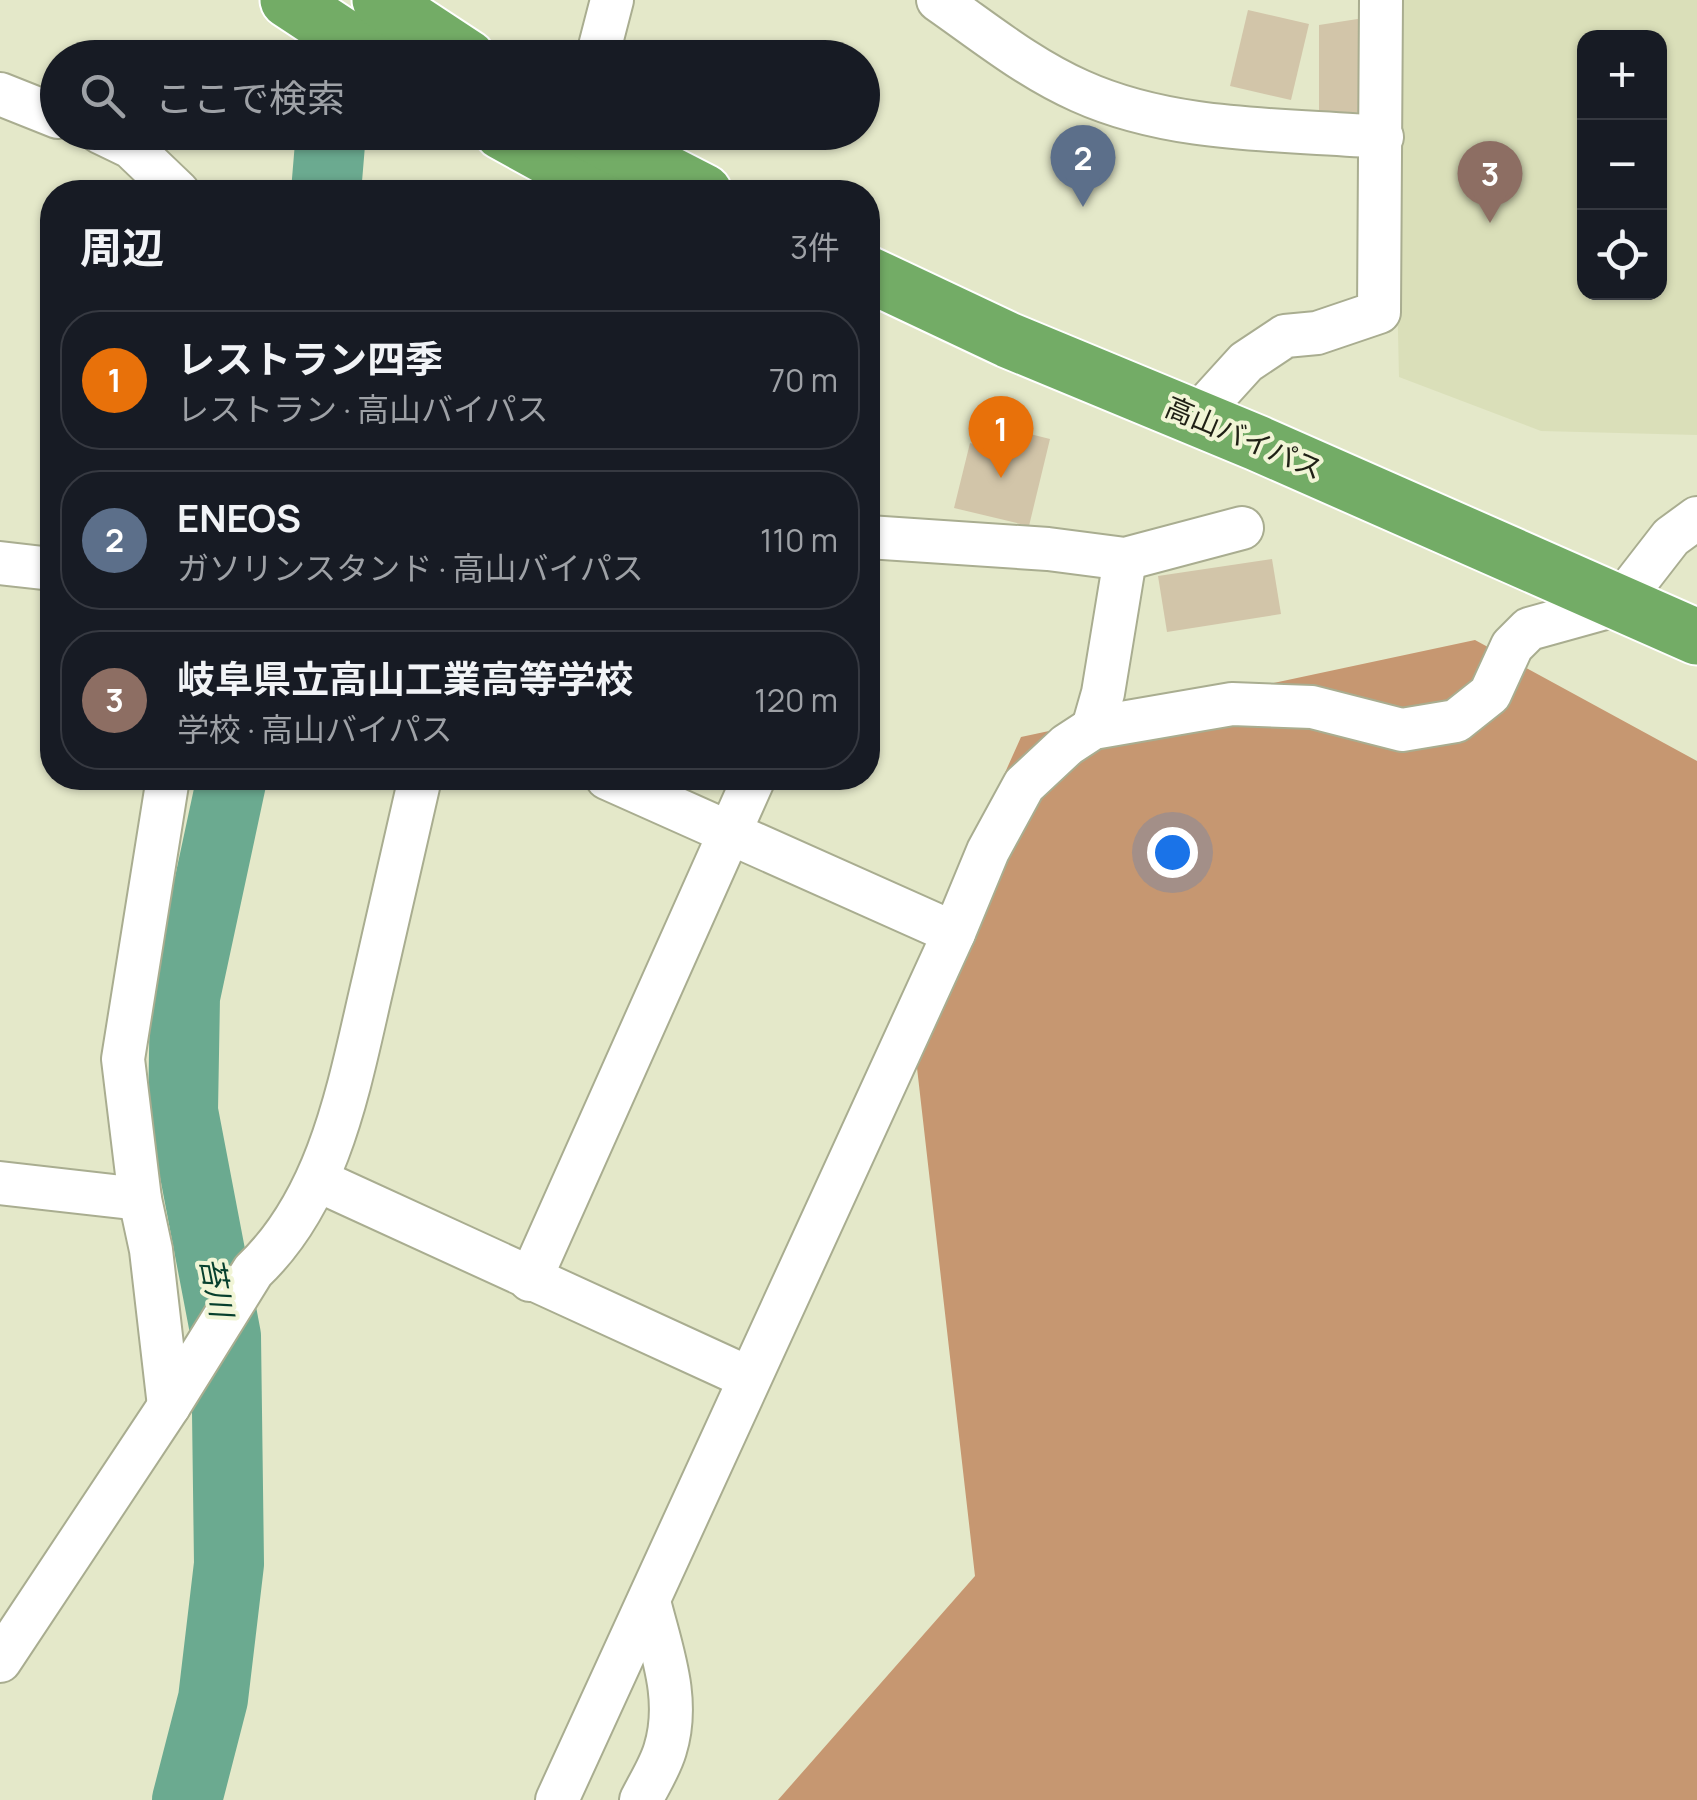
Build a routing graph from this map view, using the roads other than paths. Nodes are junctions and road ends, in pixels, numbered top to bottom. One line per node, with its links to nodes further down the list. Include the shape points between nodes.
1 (612, 0): 8 (street)
2 (938, 0): 11 (street, via 1036,69 1151,114)
3 (1381, 0): 11 (street)
4 (384, 3): 7 (highway)
5 (296, 6): 6 (highway)
6 (348, 40)
7 (441, 40)
8 (602, 40)
9 (0, 94): 10 (street)
10 (40, 109)
11 (1382, 137): 19 (street, via 1380,312 1285,336 1246,362)
12 (133, 150): 15 (street)
13 (546, 150): 14 (highway)
14 (581, 164): 16 (highway)
15 (165, 180)
16 (651, 180)
17 (880, 280): 19 (highway, 高山バイパス)
18 (880, 319): 26 (highway, 高山バイパス, via 1250,471)
19 (1196, 417): 26 (highway, 高山バイパス)
20 (1697, 518): 26 (street, via 1672,536)
21 (1242, 528): 23 (street)
22 (880, 538): 23 (street)
23 (1124, 559): 28 (street)
24 (0, 563): 25 (street)
25 (40, 568)
26 (1619, 604): 27 (highway, 高山バイパス); 28 (street, via 1529,629 1512,646 1490,694 1456,721 1402,730 1312,708 1232,704)
27 (1697, 638)
28 (1093, 728): 34 (street, via 1024,785)
29 (166, 790): 37 (street, via 123,1059)
30 (417, 790): 35 (street, via 341,1113)
31 (635, 790): 33 (street)
32 (748, 790): 33 (street)
33 (728, 832): 34 (street); 38 (street)
34 (954, 933): 39 (street)
35 (317, 1180): 38 (street); 40 (street)
36 (0, 1183): 37 (street)
37 (140, 1199): 40 (street)
38 (530, 1280): 39 (street)
39 (749, 1378): 41 (street)
40 (169, 1406): 42 (street)
41 (648, 1601): 43 (street); 44 (street, via 672,1692 672,1721)
42 (0, 1661)
43 (557, 1800)
44 (641, 1800)

